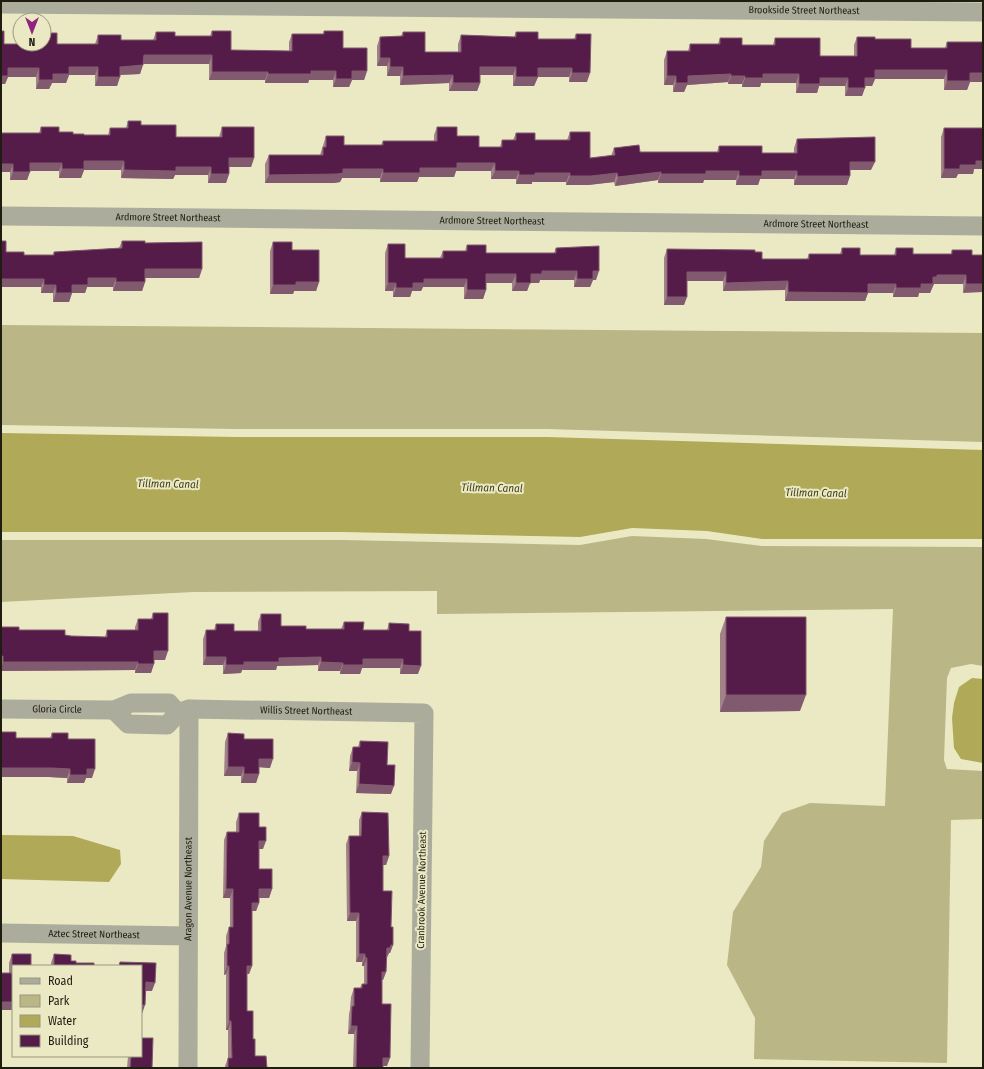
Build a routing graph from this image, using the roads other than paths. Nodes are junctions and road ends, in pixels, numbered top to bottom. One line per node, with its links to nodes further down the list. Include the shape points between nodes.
1 (1, 4): 2 (street, Brookside Street Northeast)
2 (352, 4): 3 (street, Brookside Street Northeast)
3 (983, 12)
4 (1, 216): 5 (street, Ardmore Street Northeast)
5 (983, 226)
6 (1, 709): 7 (street, Gloria Circle, via 114,710 128,724 167,725)
7 (184, 711): 8 (street, Willis Street Northeast); 10 (street, Aragon Avenue Northeast)
8 (424, 713): 12 (street, Cranbrook Avenue Northeast)
9 (1, 933): 10 (street, Aztec Street Northeast)
10 (188, 936): 11 (street, Aragon Avenue Northeast)
11 (188, 1068)
12 (420, 1068)

